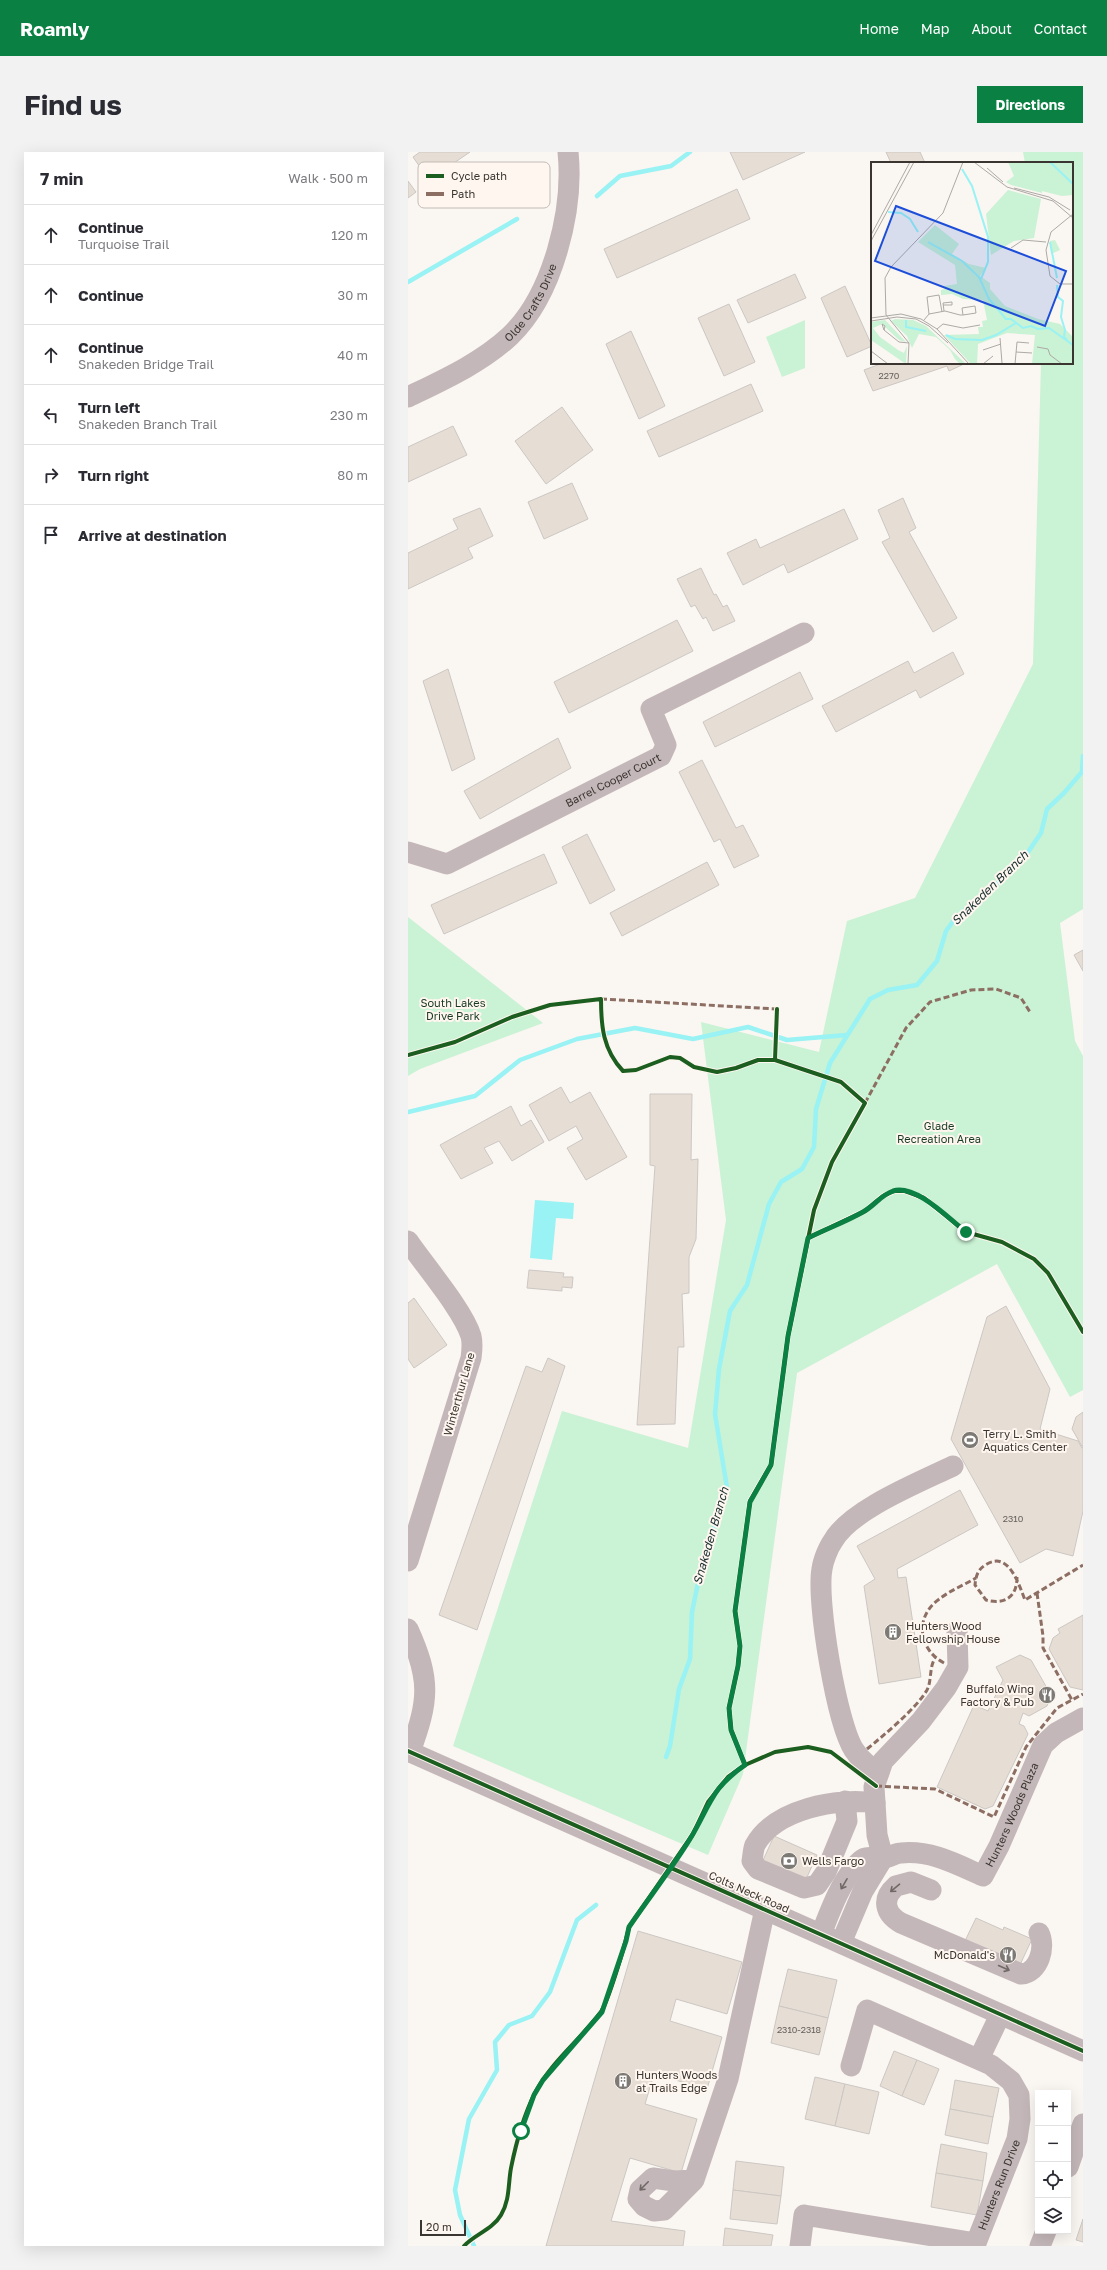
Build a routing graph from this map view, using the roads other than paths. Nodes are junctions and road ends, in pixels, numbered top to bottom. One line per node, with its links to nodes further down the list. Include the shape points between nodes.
1 (568, 152): 2 (street, Olde Crafts Drive, via 569,193 564,221 546,282 533,306 504,340 453,376)
2 (408, 397)
3 (804, 633): 4 (street, Barrel Cooper Court, via 651,709 666,744 661,756 447,864)
4 (408, 852)
5 (408, 1241): 7 (street, Winterthur Lane, via 459,1314 472,1344 471,1358)
6 (953, 1466): 12 (street, via 852,1519 833,1540 822,1569 820,1606 839,1708 853,1749 864,1763)
7 (408, 1561)
8 (408, 1629): 11 (street, via 421,1662 426,1694 421,1723)
9 (957, 1631): 12 (street, via 958,1667 921,1721 883,1761)
10 (1083, 1718): 15 (street, Hunters Woods Plaza, via 1056,1733 1043,1744 999,1846 982,1876 943,1858 918,1853 899,1853)
11 (409, 1751): 17 (street, Colts Neck Road)
12 (879, 1772): 14 (street, via 874,1787)
13 (845, 1801): 13 (street, via 818,1806 785,1818 764,1833 754,1847 752,1861 758,1869 804,1888 817,1885 826,1872 847,1821); 14 (street)
14 (875, 1803): 15 (street)
15 (883, 1858): 19 (street, Hunters Woods Plaza, one-way to 19, via 865,1858 854,1867); 20 (street, via 863,1891)
16 (931, 1890): 18 (street, one-way to 18, via 911,1882 896,1886 887,1899 886,1909 901,1923 1021,1974 1036,1966 1042,1948)
17 (765, 1909): 19 (street, Colts Neck Road); 27 (street, via 728,2079)
18 (1039, 1933)
19 (821, 1934): 20 (street, Colts Neck Road)
20 (841, 1943): 21 (street, Colts Neck Road)
21 (1000, 2015): 22 (street, Colts Neck Road); 23 (street)
22 (1083, 2051)
23 (979, 2059): 24 (street, Hunters Run Drive, via 867,2010); 29 (street, Hunters Run Drive, via 1012,2081 1019,2095 1020,2119 1017,2139 976,2243 804,2214)
24 (851, 2066)
25 (1083, 2124): 26 (street)
26 (1070, 2162)
27 (694, 2180)
28 (1045, 2234): 30 (street)
29 (800, 2246)
30 (1040, 2246)

